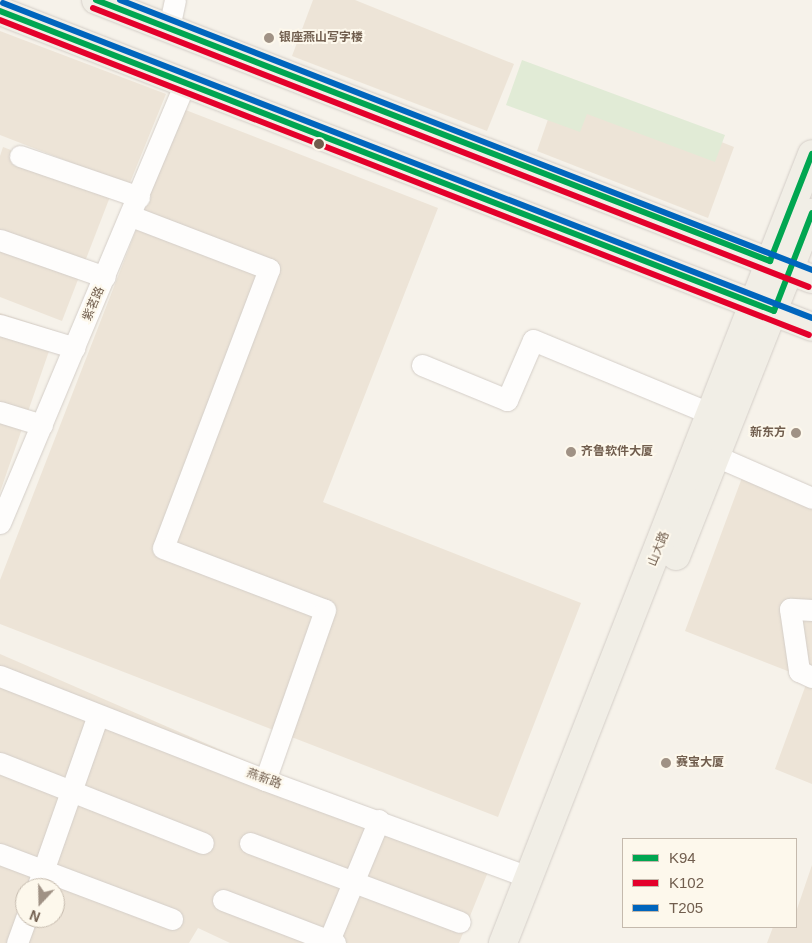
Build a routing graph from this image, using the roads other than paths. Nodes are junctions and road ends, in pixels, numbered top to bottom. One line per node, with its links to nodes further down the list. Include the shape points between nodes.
1 (96, 0): 4 (main road)
2 (175, 0): 4 (street)
3 (0, 11): 5 (main road)
4 (169, 28): 11 (main road)
5 (185, 83): 8 (street, 紫茗路); 13 (main road)
6 (812, 154): 11 (main road, 山大路)
7 (20, 156): 8 (street)
8 (135, 207): 12 (street, 紫茗路); 29 (street, via 269,270 162,548 325,610)
9 (812, 214): 11 (main road, 山大路)
10 (0, 240): 12 (street)
11 (791, 270): 13 (main road, 山大路)
12 (105, 277): 16 (street, 紫茗路)
13 (765, 308): 15 (main road); 19 (main road, 山大路); 21 (main road, 山大路)
14 (0, 325): 16 (street)
15 (812, 327)
16 (75, 348): 20 (street, 紫茗路)
17 (422, 365): 19 (street, via 507,400 533,340)
18 (0, 412): 20 (street)
19 (712, 414): 35 (main road, 山大路)
20 (42, 425): 23 (street, 紫茗路)
21 (716, 456): 22 (street); 47 (main road, 山大路)
22 (812, 498)
23 (2, 510)
24 (812, 610): 26 (street, via 790,609 799,671)
25 (0, 676): 27 (street, 燕新路)
26 (812, 676)
27 (98, 715): 29 (street, 燕新路); 30 (street)
28 (0, 763): 30 (street)
29 (265, 780): 31 (street, 燕新路)
30 (71, 791): 32 (street); 37 (street)
31 (379, 820): 35 (street, 燕新路); 38 (street)
32 (203, 843)
33 (250, 843): 38 (street)
34 (0, 854): 36 (street)
35 (529, 877): 46 (main road, 山大路)
36 (38, 878)
37 (40, 878)
38 (353, 883): 42 (street); 44 (street)
39 (65, 887): 41 (street)
40 (223, 900): 44 (street)
41 (172, 919)
42 (460, 922)
43 (22, 928): 45 (street)
44 (331, 942)
45 (17, 943)
46 (503, 943)
47 (521, 943)

